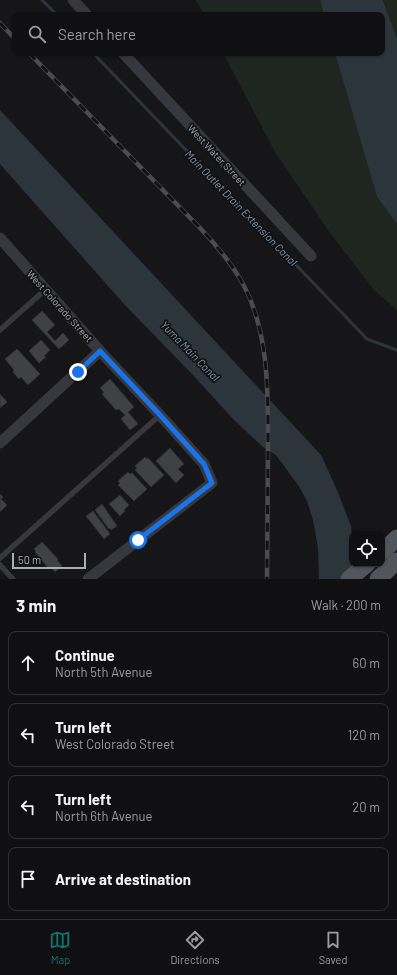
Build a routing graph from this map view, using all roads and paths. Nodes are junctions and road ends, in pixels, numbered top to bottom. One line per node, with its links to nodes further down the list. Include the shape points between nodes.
1 (74, 0): 2 (street)
2 (84, 12)
3 (126, 56): 5 (street, West Water Street)
4 (0, 238): 6 (street, West Colorado Street)
5 (311, 256)
6 (46, 290): 7 (lane); 8 (street, West Colorado Street)
7 (0, 330)
8 (100, 351): 9 (street, West Colorado Street); 10 (street)
9 (160, 415): 13 (lane); 18 (street, West Colorado Street, via 204,464 212,483)
10 (0, 443)
11 (397, 538): 12 (main road)
12 (385, 549)
13 (0, 558)
14 (397, 561): 16 (main road)
15 (0, 565): 17 (lane)
16 (368, 574)
17 (13, 579)
18 (88, 579)

